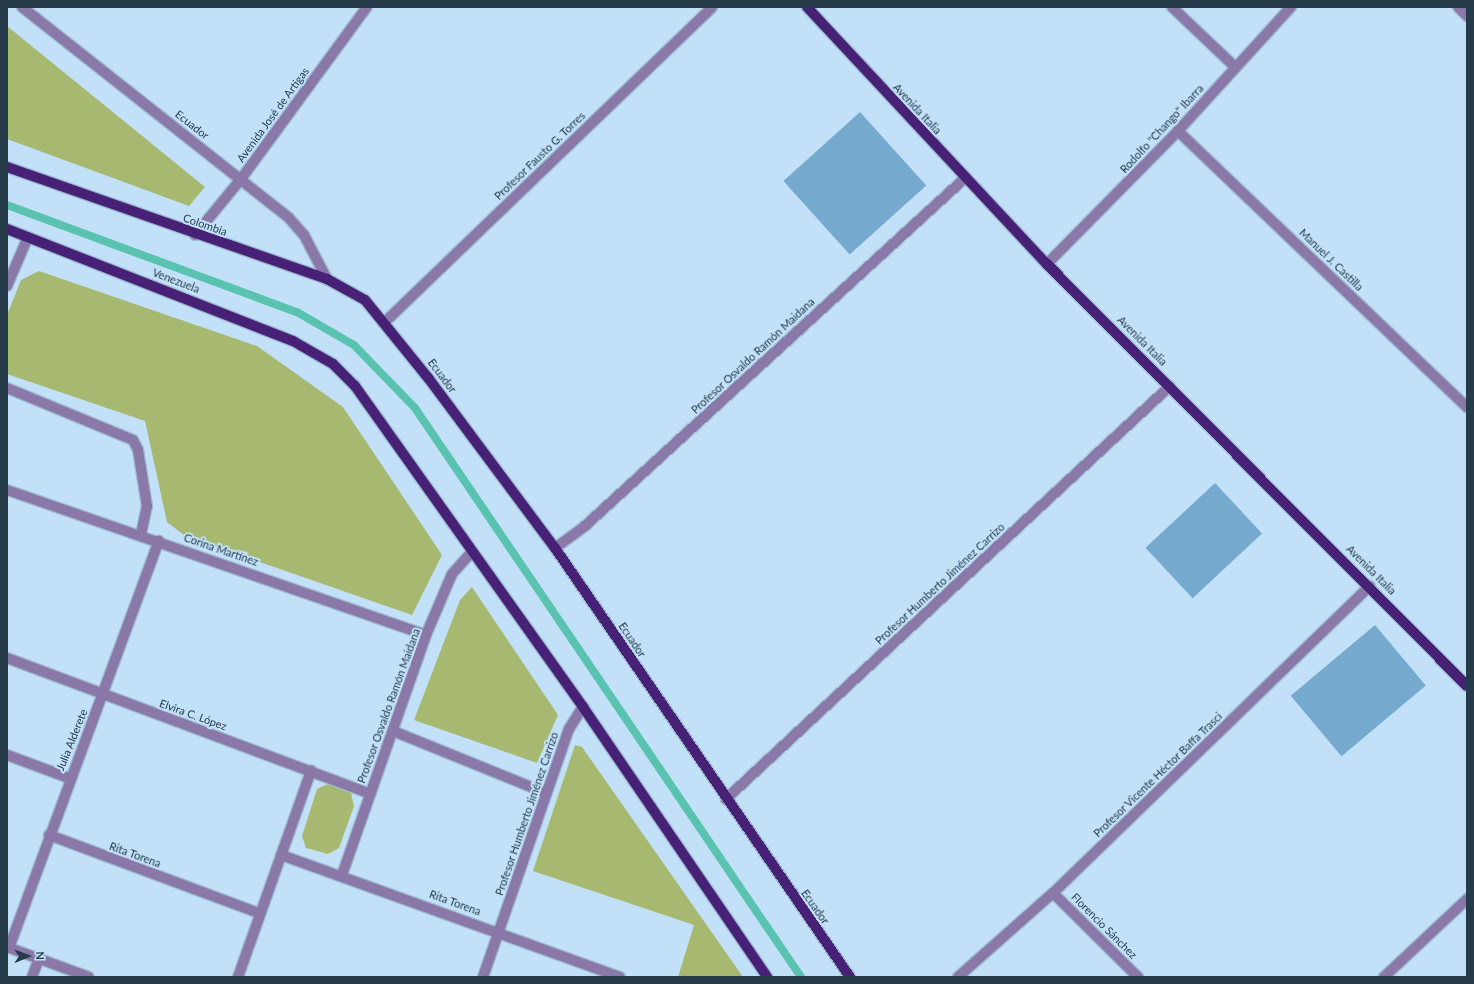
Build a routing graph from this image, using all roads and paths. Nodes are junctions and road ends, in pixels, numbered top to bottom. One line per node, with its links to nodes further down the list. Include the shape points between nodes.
1 (22, 7): 13 (street, Ecuador)
2 (367, 7): 13 (street, Avenida José de Artigas)
3 (712, 7): 20 (street, Profesor Fausto G. Torres)
4 (807, 7): 12 (main road, Avenida Italia)
5 (1172, 7): 9 (street)
6 (1291, 7): 9 (street, Rodolfo "Chango" Ibarra)
7 (1458, 7): 8 (street)
8 (1467, 16)
9 (1235, 67): 10 (street, Rodolfo "Chango" Ibarra)
10 (1178, 131): 17 (street, Rodolfo "Chango" Ibarra); 23 (street, Manuel J. Castilla)
11 (7, 167): 15 (main road, Colombia)
12 (964, 178): 17 (main road, Avenida Italia); 27 (street, Profesor Osvaldo Ramón Maidana, via 585,526)
13 (241, 179): 15 (street, Avenida José de Artigas); 18 (street, Ecuador, via 304,235)
14 (7, 229): 16 (main road, Venezuela)
15 (195, 235): 18 (main road, Colombia)
16 (28, 237): 19 (street); 28 (main road, Venezuela, via 293,340 333,364 371,406)
17 (1047, 264): 21 (main road, Avenida Italia)
18 (327, 279): 20 (main road, Colombia, via 365,300)
19 (7, 286)
20 (384, 323): 27 (main road, Ecuador)
21 (1170, 386): 29 (main road, Avenida Italia); 41 (street, Profesor Humberto Jiménez Carrizo)
22 (7, 388): 25 (street, via 120,432 133,440 138,450 147,506)
23 (1467, 407)
24 (7, 490): 25 (street, Corina Martínez)
25 (141, 535): 26 (street, Corina Martínez)
26 (159, 541): 30 (street, Corina Martínez); 33 (street, Julia Alderete)
27 (555, 548): 41 (main road, Ecuador)
28 (471, 553): 30 (street, Profesor Osvaldo Ramón Maidana, via 452,574); 34 (main road)
29 (1370, 586): 32 (main road, Avenida Italia); 45 (street, Profesor Vicente Héctor Baffa Trasci)
30 (426, 635): 35 (street, Profesor Osvaldo Ramón Maidana)
31 (7, 658): 33 (street, Elvira C. López)
32 (1467, 686)
33 (103, 695): 37 (street, Elvira C. López); 38 (street, Julia Alderete)
34 (583, 707): 39 (street, Profesor Humberto Jiménez Carrizo, via 569,729); 56 (main road)
35 (393, 731): 39 (street); 40 (street, Profesor Osvaldo Ramón Maidana)
36 (7, 755): 38 (street)
37 (310, 771): 40 (street, Elvira C. López); 43 (street)
38 (69, 778): 42 (street, Julia Alderete)
39 (546, 793): 48 (street, Profesor Humberto Jiménez Carrizo)
40 (370, 794): 44 (street, Profesor Osvaldo Ramón Maidana)
41 (726, 799): 57 (main road, Ecuador)
42 (48, 835): 47 (street, Rita Torena); 49 (street, Julia Alderete)
43 (281, 855): 44 (street, Rita Torena); 47 (street)
44 (342, 875): 48 (street, Rita Torena)
45 (1053, 893): 58 (street, Profesor Vicente Héctor Baffa Trasci); 59 (street, Florencio Sánchez)
46 (1467, 899): 60 (street)
47 (259, 913): 53 (street)
48 (499, 932): 54 (street, Profesor Humberto Jiménez Carrizo); 55 (street, Rita Torena)
49 (8, 948): 50 (street)
50 (39, 959): 51 (street); 52 (street)
51 (32, 977)
52 (89, 977)
53 (238, 977)
54 (483, 977)
55 (620, 977)
56 (767, 977)
57 (850, 977)
58 (958, 977)
59 (1138, 977)
60 (1384, 977)

